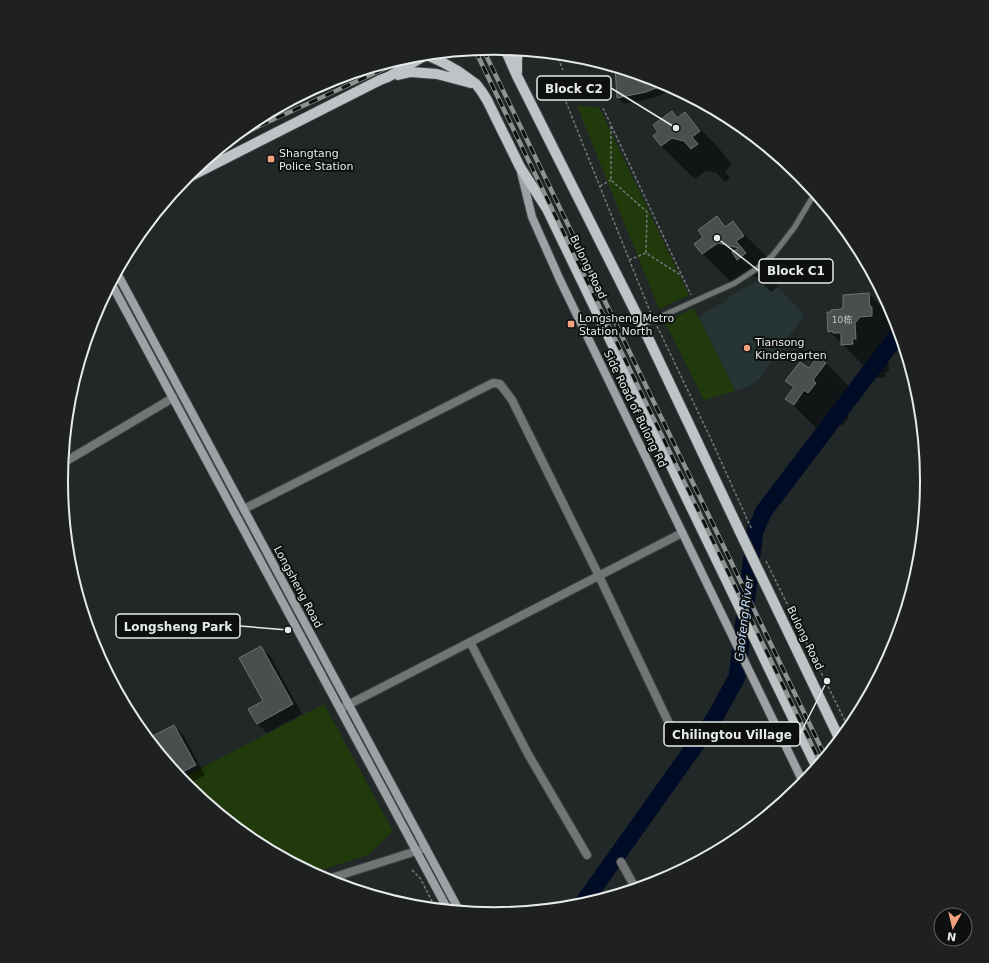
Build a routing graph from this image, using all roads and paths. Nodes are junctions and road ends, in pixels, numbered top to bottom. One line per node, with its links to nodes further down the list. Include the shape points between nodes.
1 (508, 55): 7 (main road, Bulong Road)
2 (517, 56): 7 (main road)
3 (436, 59): 9 (main road, Bulong Road, via 454,68)
4 (559, 60): 6 (path)
5 (413, 63): 8 (main road)
6 (563, 70)
7 (517, 76): 27 (main road, Bulong Road)
8 (388, 77): 9 (main road, via 411,72 437,74); 14 (main road)
9 (476, 84): 13 (main road, Bulong Road, via 487,100)
10 (564, 97): 16 (path)
11 (603, 108): 12 (path)
12 (612, 124): 15 (path); 18 (path)
13 (520, 167): 33 (main road, Side Road of Bulong Rd, via 532,216 560,280); 42 (main road, Bulong Road, via 547,209)
14 (204, 169)
15 (611, 180): 16 (path); 19 (path)
16 (600, 186): 21 (path)
17 (813, 198): 27 (lane, via 794,228 761,266 735,283)
18 (651, 209): 19 (path); 22 (path)
19 (647, 212): 20 (path)
20 (646, 253): 21 (path); 22 (path)
21 (629, 260): 26 (path)
22 (683, 276): 25 (path)
23 (120, 278): 31 (main road, Longsheng Road)
24 (114, 289): 29 (main road, Longsheng Road)
25 (692, 295)
26 (651, 314)
27 (642, 325): 41 (main road, Bulong Road)
28 (656, 325): 32 (path)
29 (169, 400): 30 (street); 38 (main road, Longsheng Road)
30 (69, 460)
31 (244, 509): 35 (street, via 493,382 500,384 512,400); 37 (main road, Longsheng Road)
32 (752, 530)
33 (682, 533): 35 (street); 43 (main road, Side Road of Bulong Rd)
34 (766, 561): 39 (path)
35 (599, 576): 36 (street); 40 (street)
36 (470, 642): 37 (street); 46 (street, via 528,754)
37 (349, 704): 38 (street); 44 (main road, Longsheng Road)
38 (340, 709): 45 (main road, Longsheng Road)
39 (846, 723)
40 (674, 734)
41 (837, 735)
42 (815, 763)
43 (801, 778)
44 (426, 848): 45 (street); 53 (main road, Longsheng Road)
45 (416, 851): 49 (street); 52 (main road, Longsheng Road)
46 (587, 855)
47 (621, 862): 50 (street)
48 (412, 870): 51 (path, via 420,878)
49 (334, 877)
50 (633, 884)
51 (433, 903)
52 (445, 905)
53 (457, 906)

